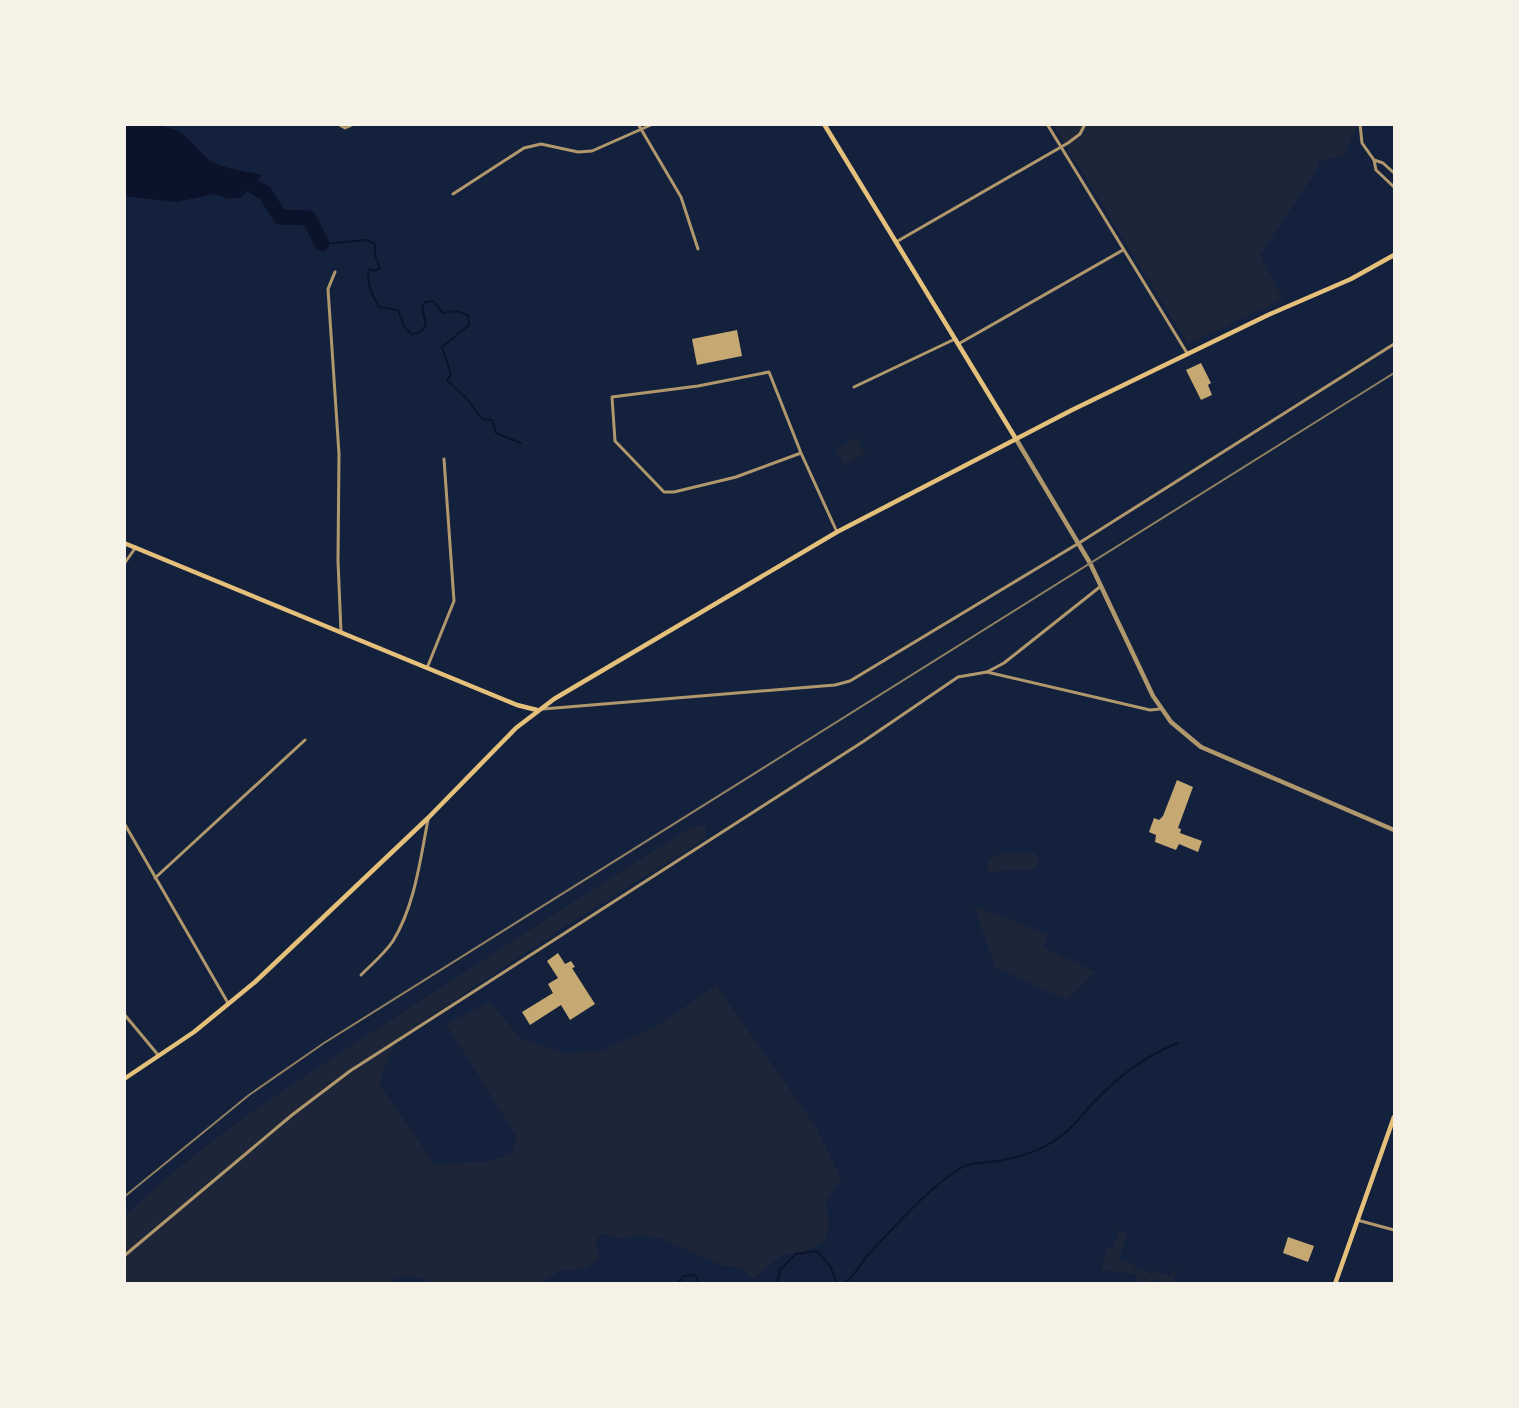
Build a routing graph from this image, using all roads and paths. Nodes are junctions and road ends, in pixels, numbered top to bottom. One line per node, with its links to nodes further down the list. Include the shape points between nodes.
1 (338, 124): 2 (street, via 345,128)
2 (354, 124)
3 (639, 124): 9 (street)
4 (653, 124): 9 (street)
5 (824, 124): 15 (main road)
6 (1047, 124): 10 (street)
7 (1085, 124): 10 (street, via 1080,134)
8 (1360, 124): 11 (street, via 1362,143)
9 (641, 130): 14 (street, via 588,152 541,144 524,148); 16 (street, via 681,197)
10 (1061, 147): 15 (street); 17 (street)
11 (1374, 160): 12 (street); 13 (street, via 1376,170)
12 (1395, 174)
13 (1395, 187)
14 (453, 194)
15 (896, 242): 20 (main road)
16 (698, 249)
17 (1124, 250): 20 (street); 22 (street)
18 (1395, 255): 22 (main road)
19 (335, 272): 33 (street, via 328,289 339,454)
20 (959, 341): 23 (street); 24 (main road)
21 (1395, 344): 29 (street)
22 (1187, 354): 24 (main road)
23 (854, 387)
24 (1016, 439): 27 (main road); 29 (street)
25 (801, 453): 25 (street, via 736,477 664,492 615,441 612,397 769,372); 27 (street)
26 (444, 459): 34 (street, via 454,601)
27 (837, 532): 37 (main road)
28 (124, 543): 30 (main road)
29 (1078, 543): 32 (street); 37 (street, via 844,683)
30 (136, 547): 31 (street); 33 (main road)
31 (124, 564)
32 (1102, 585): 35 (street, via 1020,653); 36 (street)
33 (341, 632): 34 (main road)
34 (427, 668): 37 (main road)
35 (987, 672): 36 (street, via 1150,710); 51 (street, via 958,677 350,1071)
36 (1160, 709): 41 (street, via 1201,747)
37 (537, 710): 39 (main road)
38 (305, 740): 42 (street)
39 (428, 818): 43 (street, via 414,888 402,921 388,948); 44 (main road)
40 (124, 823): 42 (street)
41 (1395, 830)
42 (155, 878): 44 (street)
43 (361, 975)
44 (229, 1005): 46 (main road)
45 (124, 1014): 46 (street)
46 (159, 1056): 47 (main road)
47 (124, 1079)
48 (1395, 1117): 49 (main road)
49 (1357, 1220): 50 (street); 52 (main road)
50 (1395, 1230)
51 (124, 1256)
52 (1335, 1284)

